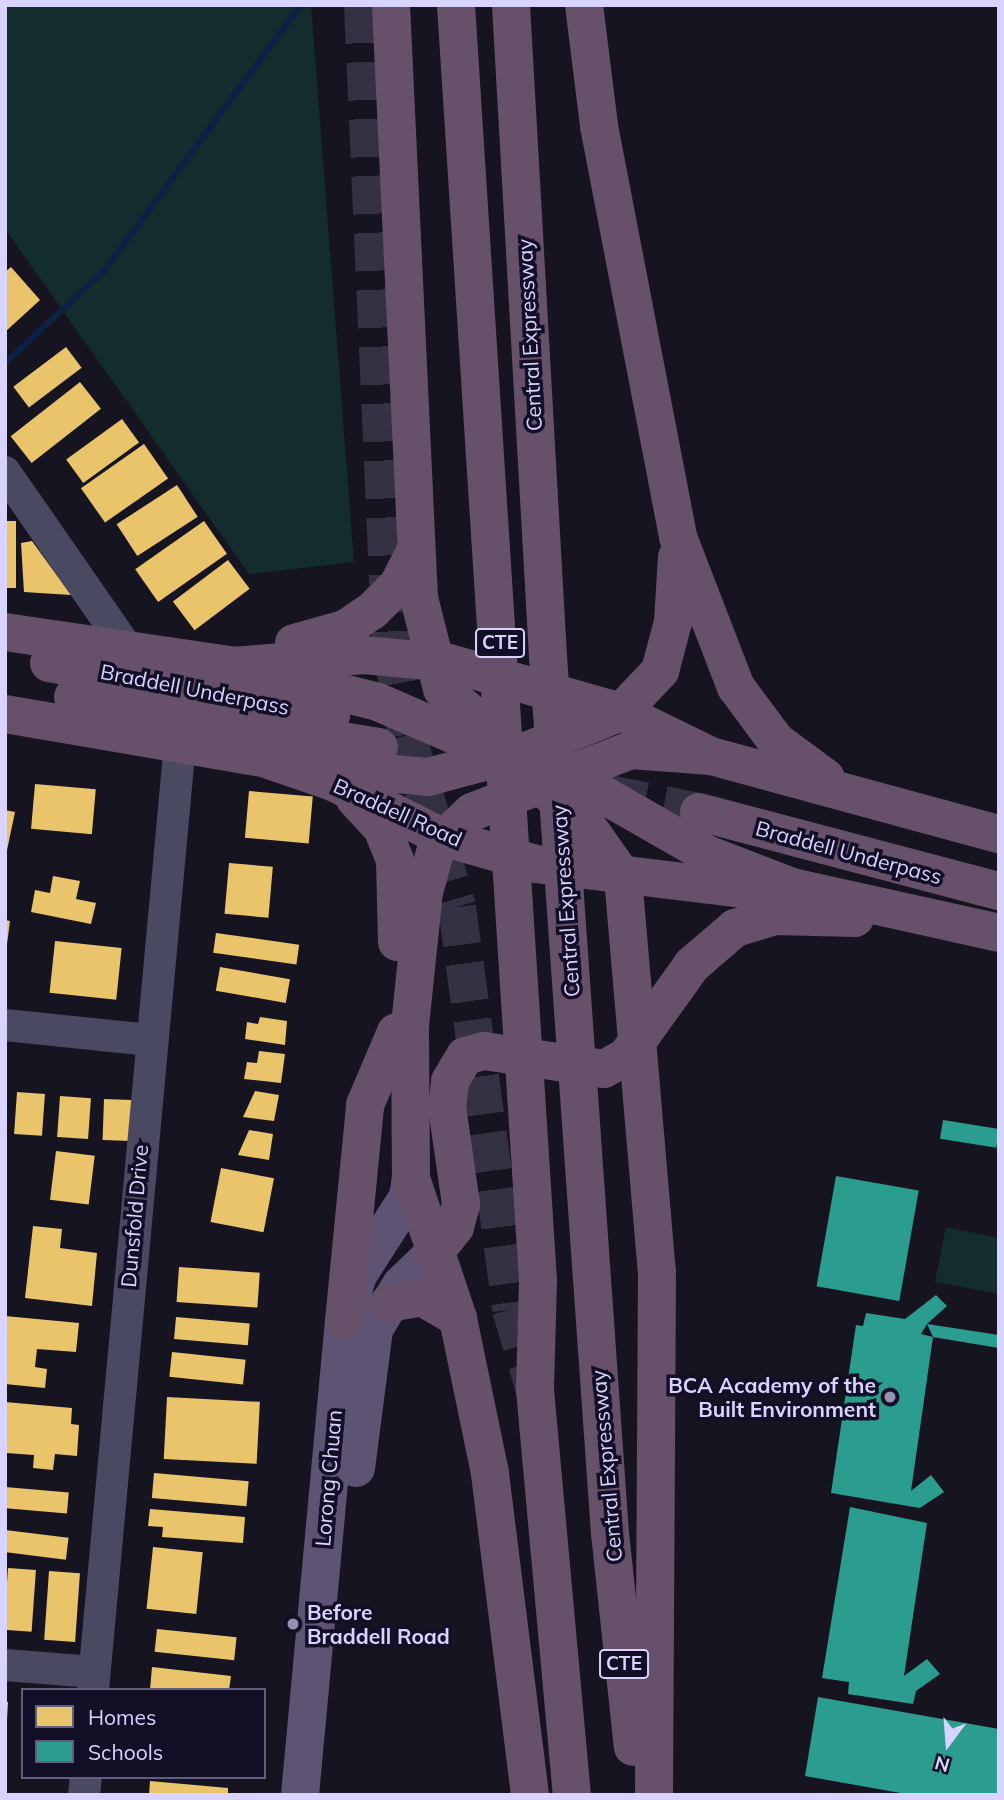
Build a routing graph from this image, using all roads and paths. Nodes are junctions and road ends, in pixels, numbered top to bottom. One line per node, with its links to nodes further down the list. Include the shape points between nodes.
1 (391, 5): 7 (highway)
2 (456, 5): 47 (highway, CTE, bridge, via 538,1281 535,1390)
3 (511, 5): 48 (highway, Central Expressway / CTE, bridge, via 548,656 610,1533)
4 (584, 5): 6 (highway, via 599,126)
5 (5, 472): 9 (street)
6 (678, 537): 15 (highway, via 673,622 660,671); 24 (highway, via 715,641 753,713 804,765)
7 (415, 552): 10 (highway, via 389,595 345,629 270,648); 12 (highway)
8 (5, 632): 9 (highway)
9 (127, 648): 10 (highway)
10 (180, 656): 13 (highway)
11 (5, 658): 14 (highway, Braddell Underpass, via 381,736)
12 (430, 659): 13 (highway, via 352,656); 15 (highway); 20 (highway, via 452,702)
13 (234, 666): 17 (highway)
14 (5, 689)
15 (621, 712): 20 (highway); 23 (highway)
16 (5, 714): 18 (highway, Braddell Road)
17 (428, 720): 20 (highway); 21 (highway, via 438,744)
18 (180, 743): 19 (highway, Braddell Road); 35 (street, Dunsfold Drive)
19 (263, 758): 21 (highway); 22 (highway, Braddell Road)
20 (534, 767): 21 (highway); 23 (highway, via 631,750); 26 (highway, via 465,815); 28 (highway, via 585,823); 29 (highway, via 709,855)
21 (428, 777)
22 (333, 782): 26 (highway, Braddell Road); 34 (highway, via 371,815 395,860)
23 (704, 785): 24 (highway); 27 (highway, Braddell Underpass); 30 (highway, Braddell Underpass)
24 (892, 806): 25 (highway)
25 (999, 834)
26 (442, 837): 28 (highway, Braddell Road, via 536,864); 37 (highway, via 424,892 410,1025)
27 (999, 864)
28 (623, 877): 29 (highway, Braddell Road, via 742,889); 36 (highway)
29 (793, 887): 31 (highway, Braddell Road)
30 (999, 891)
31 (927, 918): 32 (highway, Braddell Road); 36 (highway, via 747,922 705,950)
32 (999, 933)
33 (5, 1025): 35 (street)
34 (396, 1032): 37 (highway, via 402,1161); 41 (highway, via 365,1105)
35 (150, 1040): 43 (street, Dunsfold Drive)
36 (640, 1041): 38 (highway, via 604,1069 484,1051 465,1056 450,1081 447,1107 461,1204 455,1227); 49 (highway, via 657,1272)
37 (411, 1178): 38 (highway); 41 (main road, Lorong Chuan, via 408,1197 358,1275)
38 (435, 1252): 39 (main road, Lorong Chuan); 40 (highway)
39 (390, 1303): 40 (highway, via 422,1297); 45 (main road, Lorong Chuan, via 373,1329 367,1368)
40 (458, 1318): 46 (highway, via 490,1473)
41 (344, 1321): 44 (main road, Lorong Chuan)
42 (5, 1665): 43 (street)
43 (94, 1681)
44 (300, 1795)
45 (327, 1795)
46 (530, 1795)
47 (572, 1795)
48 (638, 1795)
49 (654, 1795)

